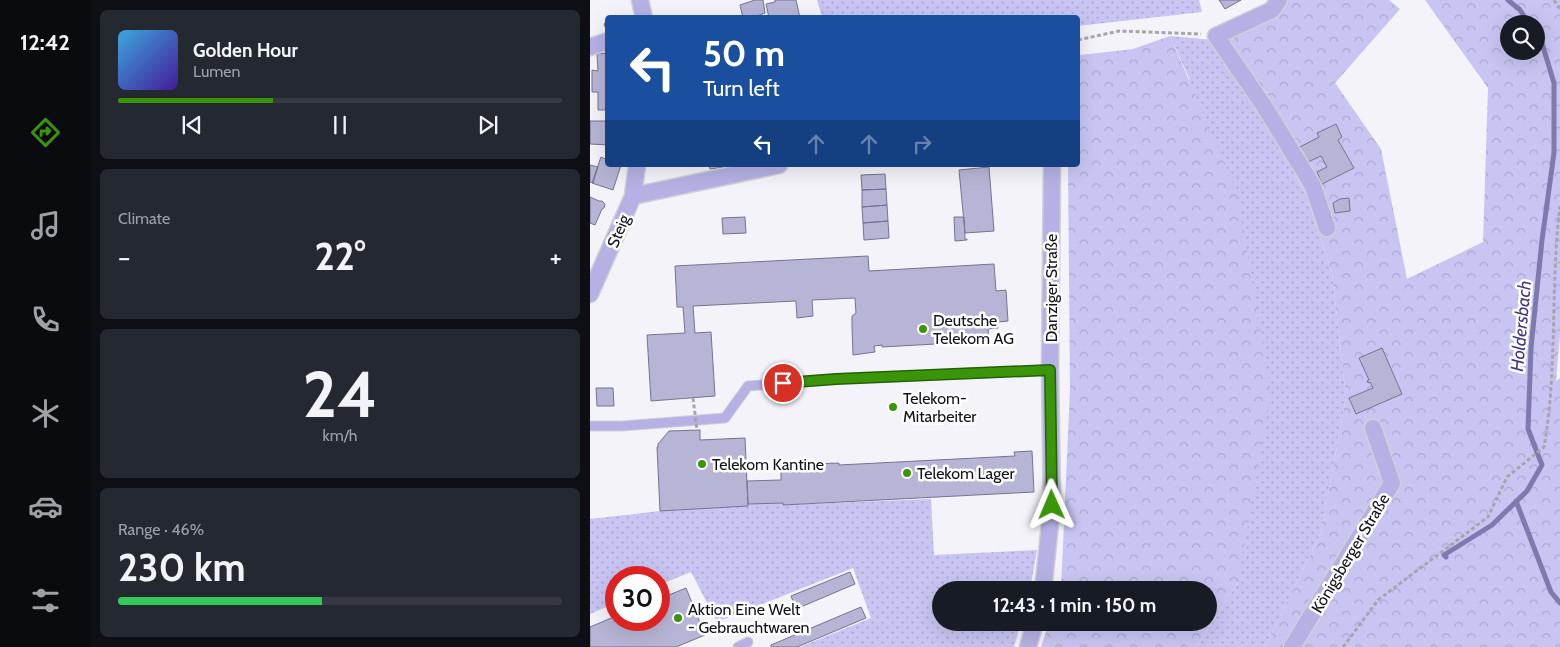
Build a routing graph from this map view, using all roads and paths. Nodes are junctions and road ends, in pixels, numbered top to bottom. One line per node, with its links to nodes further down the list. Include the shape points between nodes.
1 (640, 0): 5 (street)
2 (1279, 0): 6 (street, via 1272,10)
3 (1554, 0): 4 (path)
4 (1560, 9)
5 (643, 15)
6 (1216, 36): 7 (path, via 1118,31); 15 (street, via 1264,106 1312,186)
7 (1080, 40)
8 (605, 42): 9 (street)
9 (590, 47)
10 (637, 167): 13 (street, Steig)
11 (769, 167): 13 (street)
12 (1052, 167): 17 (street, Danziger Straße)
13 (633, 196): 16 (street, Steig)
14 (1560, 206): 28 (path, via 1549,415 1544,447 1507,477 1488,517 1378,600)
15 (1327, 228)
16 (590, 294)
17 (1050, 370): 19 (lane, via 748,386 725,418); 22 (street, Danziger Straße, via 1052,505)
18 (694, 398): 21 (path, bridge)
19 (590, 426)
20 (1373, 428): 27 (street, Königsberger Straße, via 1392,483)
21 (697, 430)
22 (1044, 581)
23 (1032, 631): 26 (street)
24 (748, 642): 25 (lane)
25 (738, 647)
26 (1028, 647)
27 (1292, 647)
28 (1343, 647)

